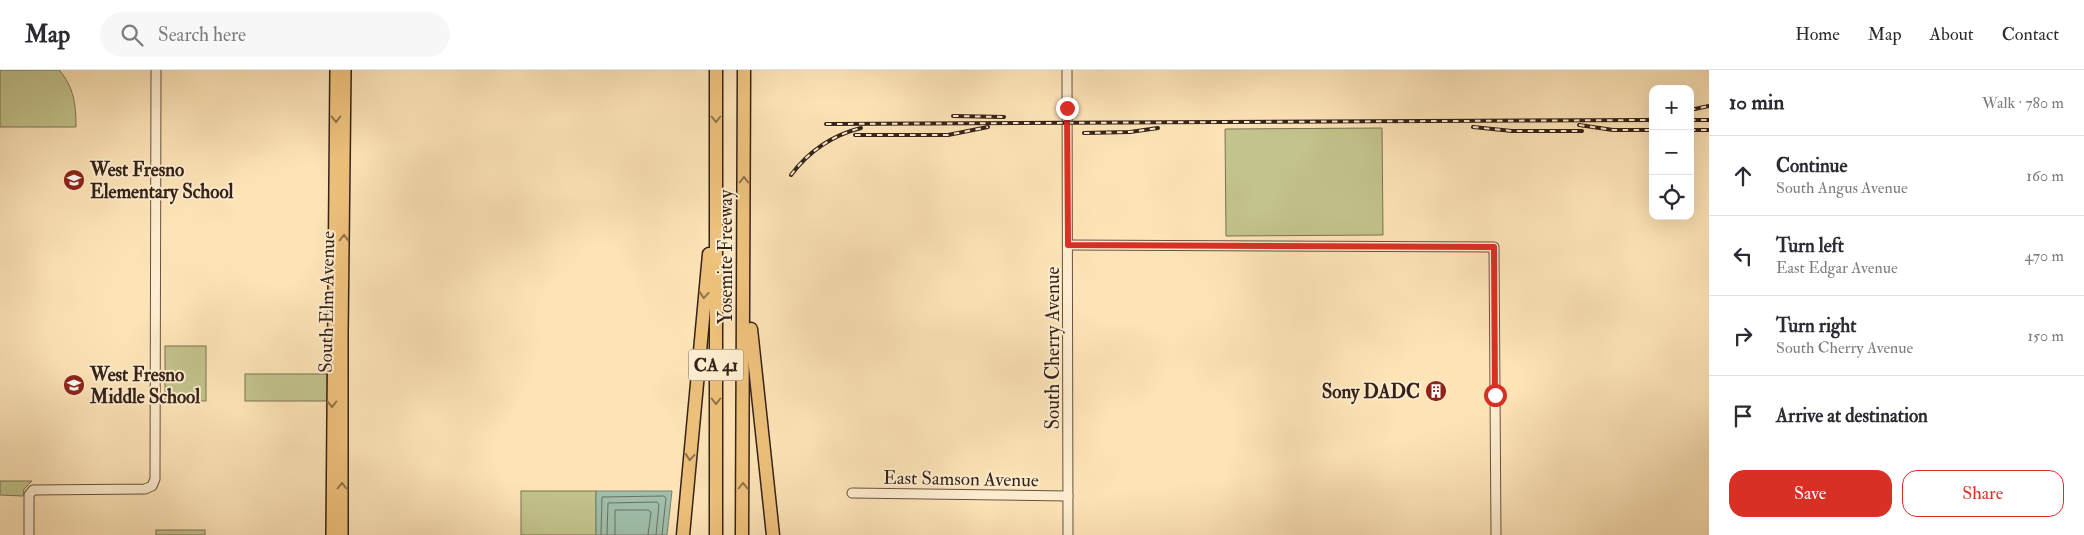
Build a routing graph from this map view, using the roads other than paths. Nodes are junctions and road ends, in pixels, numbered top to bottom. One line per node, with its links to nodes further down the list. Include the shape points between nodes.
1 (156, 70): 13 (street, via 155,479 152,486 145,489 33,490 30,492)
2 (336, 70): 10 (main road, South Elm Avenue, one-way to 10)
3 (346, 70): 10 (main road, South Elm Avenue, one-way to 3)
4 (716, 70): 7 (highway, Yosemite Freeway / CA 41, one-way to 7)
5 (744, 70): 8 (highway, Yosemite Freeway / CA 41, one-way to 5)
6 (1067, 70): 9 (street, South Cherry Avenue)
7 (715, 194): 16 (highway, one-way to 16); 17 (highway, Yosemite Freeway / CA 41, one-way to 17)
8 (744, 229): 18 (highway, Yosemite Freeway / CA 41, one-way to 8); 19 (highway, via 755,380)
9 (1068, 245): 12 (street, South Cherry Avenue); 21 (street, via 1494,247)
10 (338, 287): 14 (main road, South Elm Avenue, one-way to 14); 15 (main road, South Elm Avenue, one-way to 10)
11 (852, 493): 12 (street, East Samson Avenue)
12 (1068, 496): 20 (street, South Cherry Avenue)
13 (29, 535)
14 (332, 535)
15 (342, 535)
16 (683, 535)
17 (716, 535)
18 (742, 535)
19 (773, 535)
20 (1068, 535)
21 (1496, 535)

